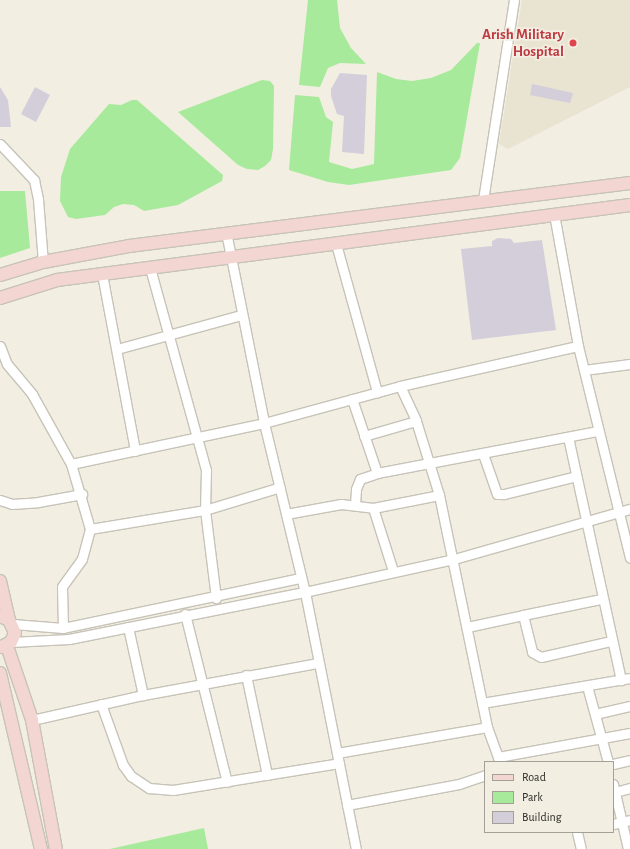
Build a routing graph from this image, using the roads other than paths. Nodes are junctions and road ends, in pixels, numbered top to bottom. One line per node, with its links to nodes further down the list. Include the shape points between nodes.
1 (514, 0): 4 (street)
2 (0, 144): 10 (street, via 34,180)
3 (630, 183): 4 (main road)
4 (483, 200): 7 (main road)
5 (630, 205): 6 (main road)
6 (554, 214): 8 (main road); 18 (street)
7 (226, 232): 9 (street); 10 (main road)
8 (336, 244): 9 (main road); 23 (street)
9 (231, 259): 11 (main road); 15 (street)
10 (43, 262): 12 (main road)
11 (150, 268): 13 (main road); 16 (street)
12 (0, 274)
13 (102, 274): 14 (main road, via 57,280); 19 (street)
14 (0, 298)
15 (241, 315): 16 (street); 26 (street)
16 (167, 333): 19 (street); 30 (street)
17 (0, 346): 34 (street, via 6,364 32,394)
18 (578, 346): 21 (street); 22 (street)
19 (117, 349): 31 (street)
20 (630, 364): 21 (street)
21 (584, 370): 27 (street)
22 (400, 386): 23 (street); 25 (street)
23 (377, 392): 24 (street)
24 (352, 399): 26 (street); 28 (street)
25 (416, 421): 28 (street); 33 (street)
26 (264, 423): 30 (street); 37 (street)
27 (598, 431): 29 (street); 45 (street)
28 (364, 436): 35 (street)
29 (568, 437): 32 (street); 36 (street)
30 (196, 438): 31 (street); 44 (street, via 206,470)
31 (136, 451): 34 (street)
32 (483, 454): 33 (street); 36 (street, via 497,494)
33 (430, 463): 35 (street); 39 (street)
34 (71, 464): 38 (street)
35 (377, 473): 41 (street, via 360,479)
36 (576, 476): 47 (street)
37 (280, 487): 44 (street); 46 (street)
38 (82, 494): 40 (street, via 12,504); 48 (street)
39 (439, 494): 42 (street); 50 (street)
40 (0, 500)
41 (354, 504): 42 (street); 46 (street)
42 (373, 508): 51 (street)
43 (630, 508): 45 (street)
44 (205, 510): 48 (street); 55 (street)
45 (619, 510): 47 (street); 49 (street)
46 (286, 514): 52 (street)
47 (586, 519): 50 (street); 56 (street)
48 (90, 529): 62 (street, via 82,559 62,587)
49 (630, 558)
50 (454, 559): 51 (street); 61 (street)
51 (393, 571): 54 (street)
52 (301, 578): 54 (street); 55 (street)
53 (0, 581): 59 (main road)
54 (305, 592): 57 (street); 65 (street)
55 (216, 598): 62 (street)
56 (601, 599): 58 (street); 63 (street)
57 (185, 614): 60 (street); 70 (street)
58 (523, 615): 61 (street); 63 (street, via 532,652 538,657)
59 (7, 620): 62 (street); 64 (main road, via 15,633)
60 (128, 627): 64 (street, via 69,639); 72 (street)
61 (467, 627): 74 (street)
62 (63, 628)
63 (611, 641): 69 (street)
64 (6, 645): 78 (main road)
65 (318, 663): 67 (street); 82 (street)
66 (0, 673): 73 (main road)
67 (246, 675): 70 (street); 88 (street)
68 (630, 678): 69 (street)
69 (621, 680): 71 (street)
70 (202, 684): 72 (street); 90 (street)
71 (587, 686): 74 (street); 77 (street)
72 (143, 695): 75 (street)
73 (4, 703): 96 (main road)
74 (482, 703): 79 (street)
75 (101, 704): 78 (street); 90 (street, via 123,765 139,782 149,788 174,790)
76 (630, 706): 77 (street)
77 (595, 714): 81 (street)
78 (32, 720): 97 (main road)
79 (487, 727): 82 (street); 83 (street)
80 (630, 733): 81 (street)
81 (601, 738): 83 (street); 85 (street)
82 (337, 753): 86 (street)
83 (499, 760)
84 (630, 760): 87 (street)
85 (608, 761)
86 (339, 763): 88 (street); 93 (street)
87 (614, 764)
88 (267, 774): 90 (street)
89 (484, 775): 93 (street, via 459,784)
90 (227, 782)
91 (614, 788): 92 (street); 94 (street)
92 (630, 788)
93 (347, 805): 98 (street)
94 (622, 822): 100 (street)
95 (577, 833): 99 (street)
96 (41, 849)
97 (56, 849)
98 (356, 849)
99 (581, 849)
100 (628, 849)

